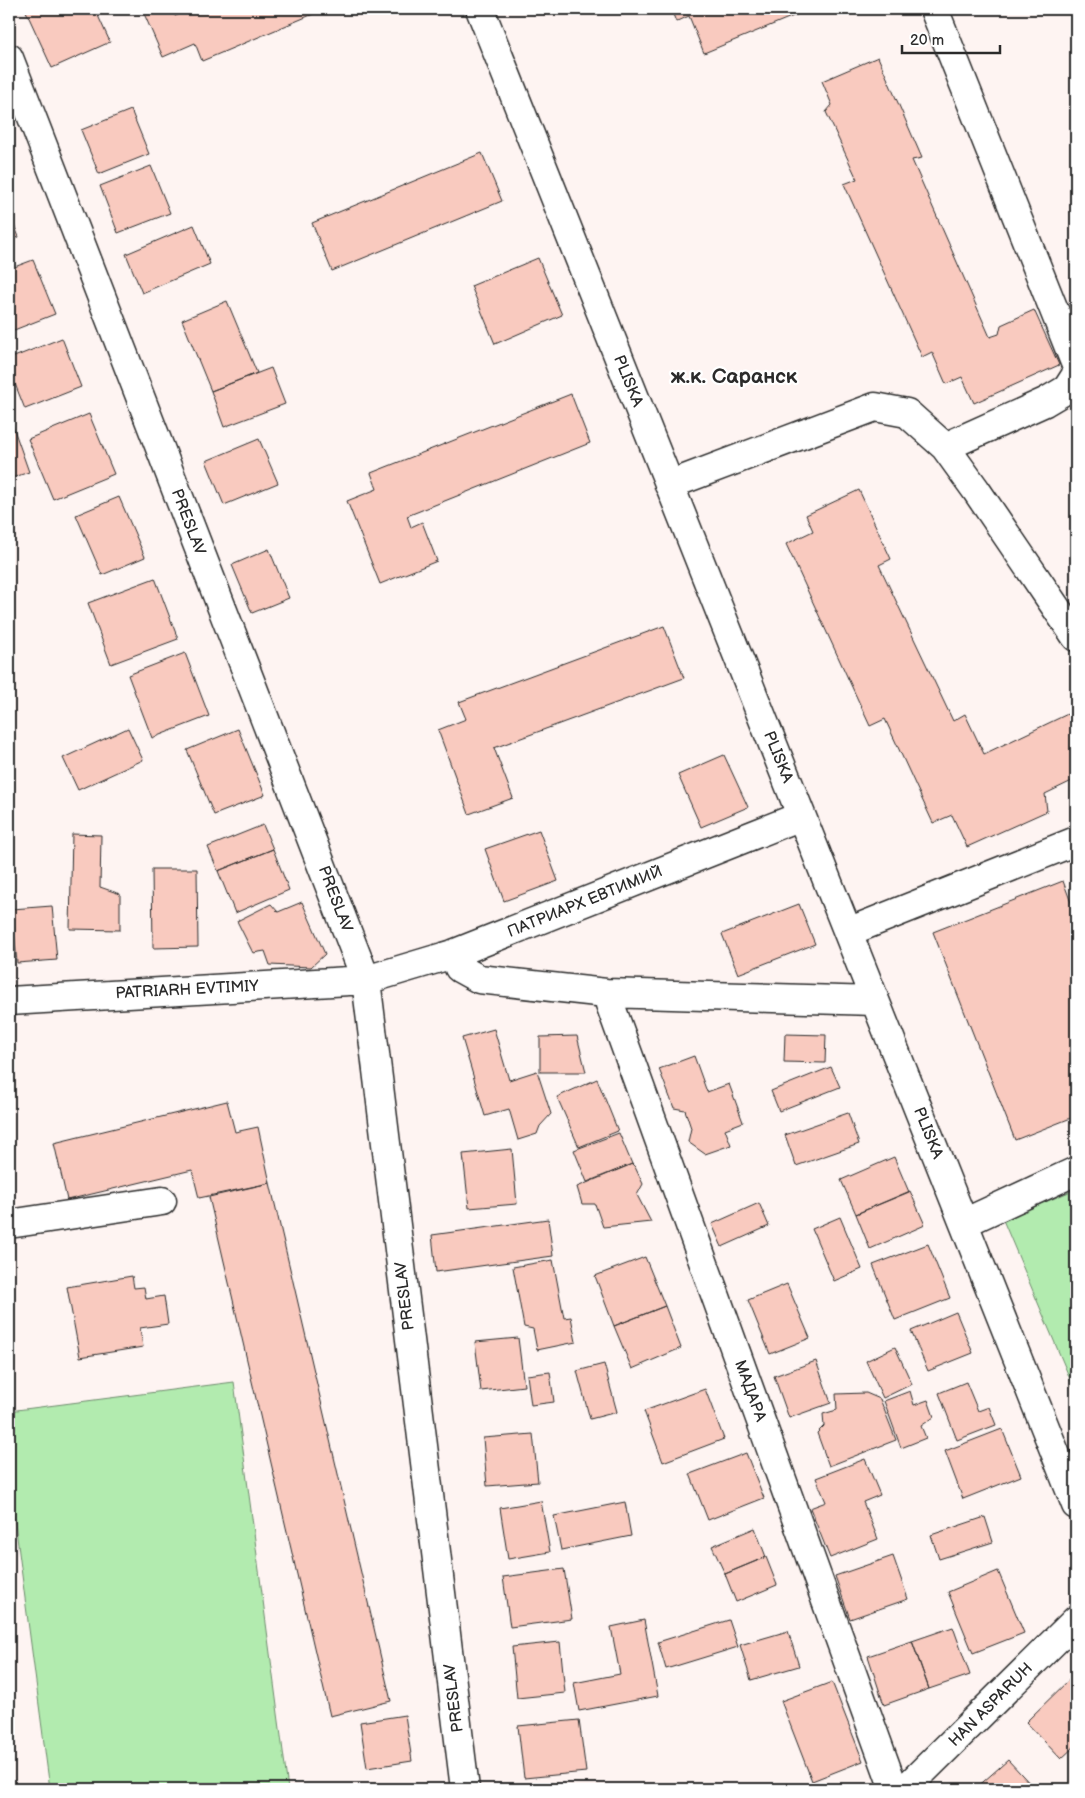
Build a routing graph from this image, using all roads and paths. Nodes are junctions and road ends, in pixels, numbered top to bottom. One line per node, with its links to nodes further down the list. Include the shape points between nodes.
1 (480, 9): 7 (street, PLISKA)
2 (934, 9): 4 (street)
3 (9, 58): 13 (street, PRESLAV)
4 (1076, 365)
5 (1076, 374): 6 (street, via 1067,389 1045,402)
6 (944, 447): 7 (street, via 907,413 875,408); 8 (street)
7 (669, 485): 9 (street, PLISKA)
8 (1076, 637)
9 (801, 816): 11 (street, PLISKA); 12 (street, ПАТРИАРХ ЕВТИМИЙ)
10 (1076, 841): 11 (street)
11 (848, 932): 16 (street, PLISKA)
12 (453, 954): 13 (street, ПАТРИАРХ ЕВТИМИЙ); 14 (street, via 459,968 479,978)
13 (366, 980): 15 (street, PATRIARH EVTIMIY); 23 (street, PRESLAV)
14 (606, 993): 16 (street); 24 (street, МАДАРА)
15 (9, 1000)
16 (875, 1001): 19 (street, PLISKA)
17 (1076, 1171): 19 (street)
18 (162, 1201): 20 (street)
19 (964, 1223): 21 (street, PLISKA)
20 (9, 1224)
21 (1076, 1505)
22 (1076, 1620): 25 (street, HAN ASPARUH)
23 (465, 1789)
24 (894, 1789)
25 (905, 1789)

